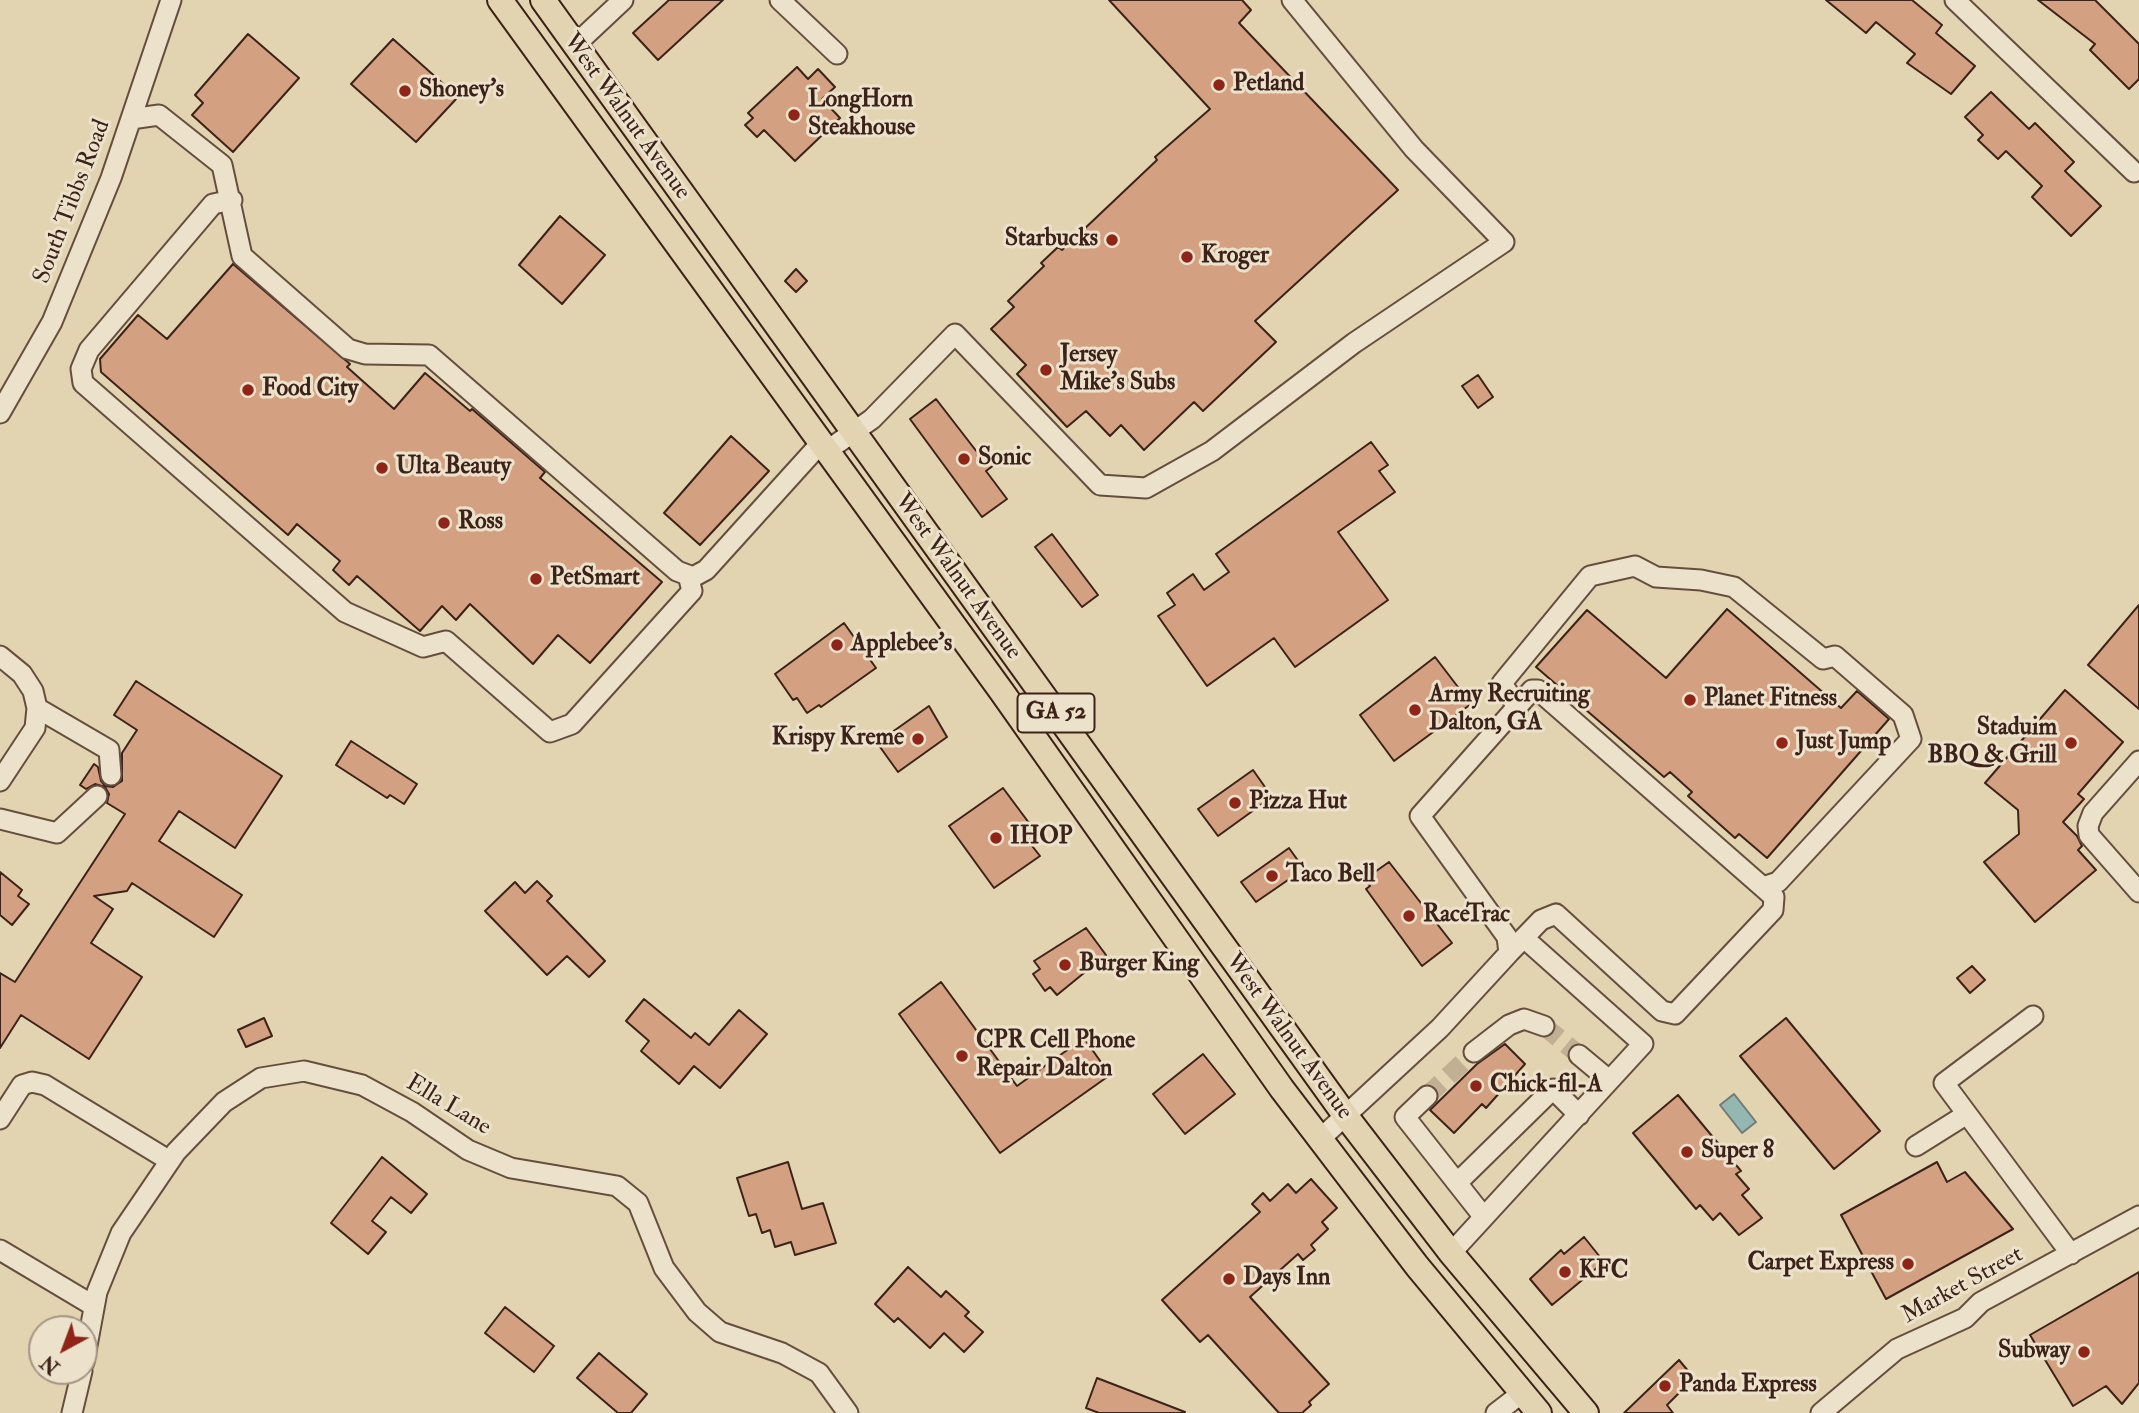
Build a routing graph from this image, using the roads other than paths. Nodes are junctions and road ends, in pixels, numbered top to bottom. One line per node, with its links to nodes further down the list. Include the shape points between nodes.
1 (171, 0): 10 (street, South Tibbs Road)
2 (500, 0): 15 (main road, West Walnut Avenue / GA 52)
3 (543, 0): 8 (main road, West Walnut Avenue / GA 52)
4 (623, 0): 8 (street)
5 (780, 0): 9 (street)
6 (1292, 0): 14 (street, via 1414,149 1504,242 1354,343 1212,451 1146,488 1100,485 954,334 872,419)
7 (1955, 0): 11 (street)
8 (575, 45): 14 (main road, West Walnut Avenue / GA 52)
9 (836, 54)
10 (131, 119): 12 (street, via 159,115 222,165); 13 (street, South Tibbs Road, via 52,322)
11 (2134, 172)
12 (232, 200): 16 (street, via 242,256 348,349 365,354 429,355 677,571); 16 (street, via 213,204 89,350 81,369 83,383 345,612 423,647 446,641 551,732 572,724 692,592)
13 (0, 413)
14 (853, 432): 15 (street); 36 (main road, West Walnut Avenue / GA 52)
15 (822, 448): 16 (street, via 706,570); 39 (main road, West Walnut Avenue / GA 52)
16 (688, 575)
17 (0, 656): 18 (street, via 22,674)
18 (37, 708): 21 (street, via 109,750); 22 (street, via 35,728)
19 (1517, 708): 25 (street, via 1532,690 1538,690); 25 (street, via 1502,682 1590,576 1635,566 1656,577 1734,587 1823,659 1835,656 1903,715 1911,739 1779,882); 28 (street, via 1420,816 1507,937)
20 (2139, 761): 26 (street, via 2093,813 2088,826 2089,835)
21 (111, 775)
22 (0, 781)
23 (97, 796): 24 (street, via 57,833)
24 (0, 819)
25 (1763, 887): 27 (street, via 1774,897 1773,910 1675,1014 1662,1011 1556,914 1541,920)
26 (2139, 892)
27 (1524, 938): 28 (street); 33 (street, via 1643,1044)
28 (1509, 953): 36 (street, via 1440,1028)
29 (2033, 1016): 35 (street, via 1944,1083)
30 (1544, 1026): 31 (street, via 1524,1019)
31 (1474, 1052)
32 (1578, 1055): 33 (street)
33 (1609, 1080): 37 (street)
34 (1427, 1096): 42 (street, via 1405,1117)
35 (1967, 1114): 40 (street); 47 (street)
36 (1345, 1115): 39 (street); 46 (main road, West Walnut Avenue / GA 52)
37 (1579, 1115): 42 (street, via 1553,1089); 43 (street)
38 (0, 1119): 41 (street, via 22,1085 45,1085)
39 (1320, 1139): 51 (main road, West Walnut Avenue / GA 52)
40 (1916, 1146)
41 (170, 1161): 48 (street, Ella Lane, via 121,1233); 53 (street, Ella Lane, via 223,1102 261,1078 304,1071 362,1085 468,1150 511,1168 617,1186 638,1203 664,1268 697,1312 720,1332 782,1353 819,1373)
42 (1457, 1183): 43 (street)
43 (1483, 1216): 46 (street)
44 (2139, 1216): 47 (street, Market Street)
45 (0, 1250): 48 (street)
46 (1451, 1253): 56 (main road, West Walnut Avenue / GA 52)
47 (2071, 1254): 57 (street, Market Street, via 1981,1302 1965,1318 1897,1349)
48 (94, 1306): 49 (street, Ella Lane)
49 (92, 1315)
50 (79, 1385): 52 (street)
51 (1522, 1393): 54 (street); 55 (main road, West Walnut Avenue / GA 52)
52 (72, 1413)
53 (848, 1413)
54 (1496, 1413)
55 (1539, 1413)
56 (1586, 1413)
57 (1821, 1413)

